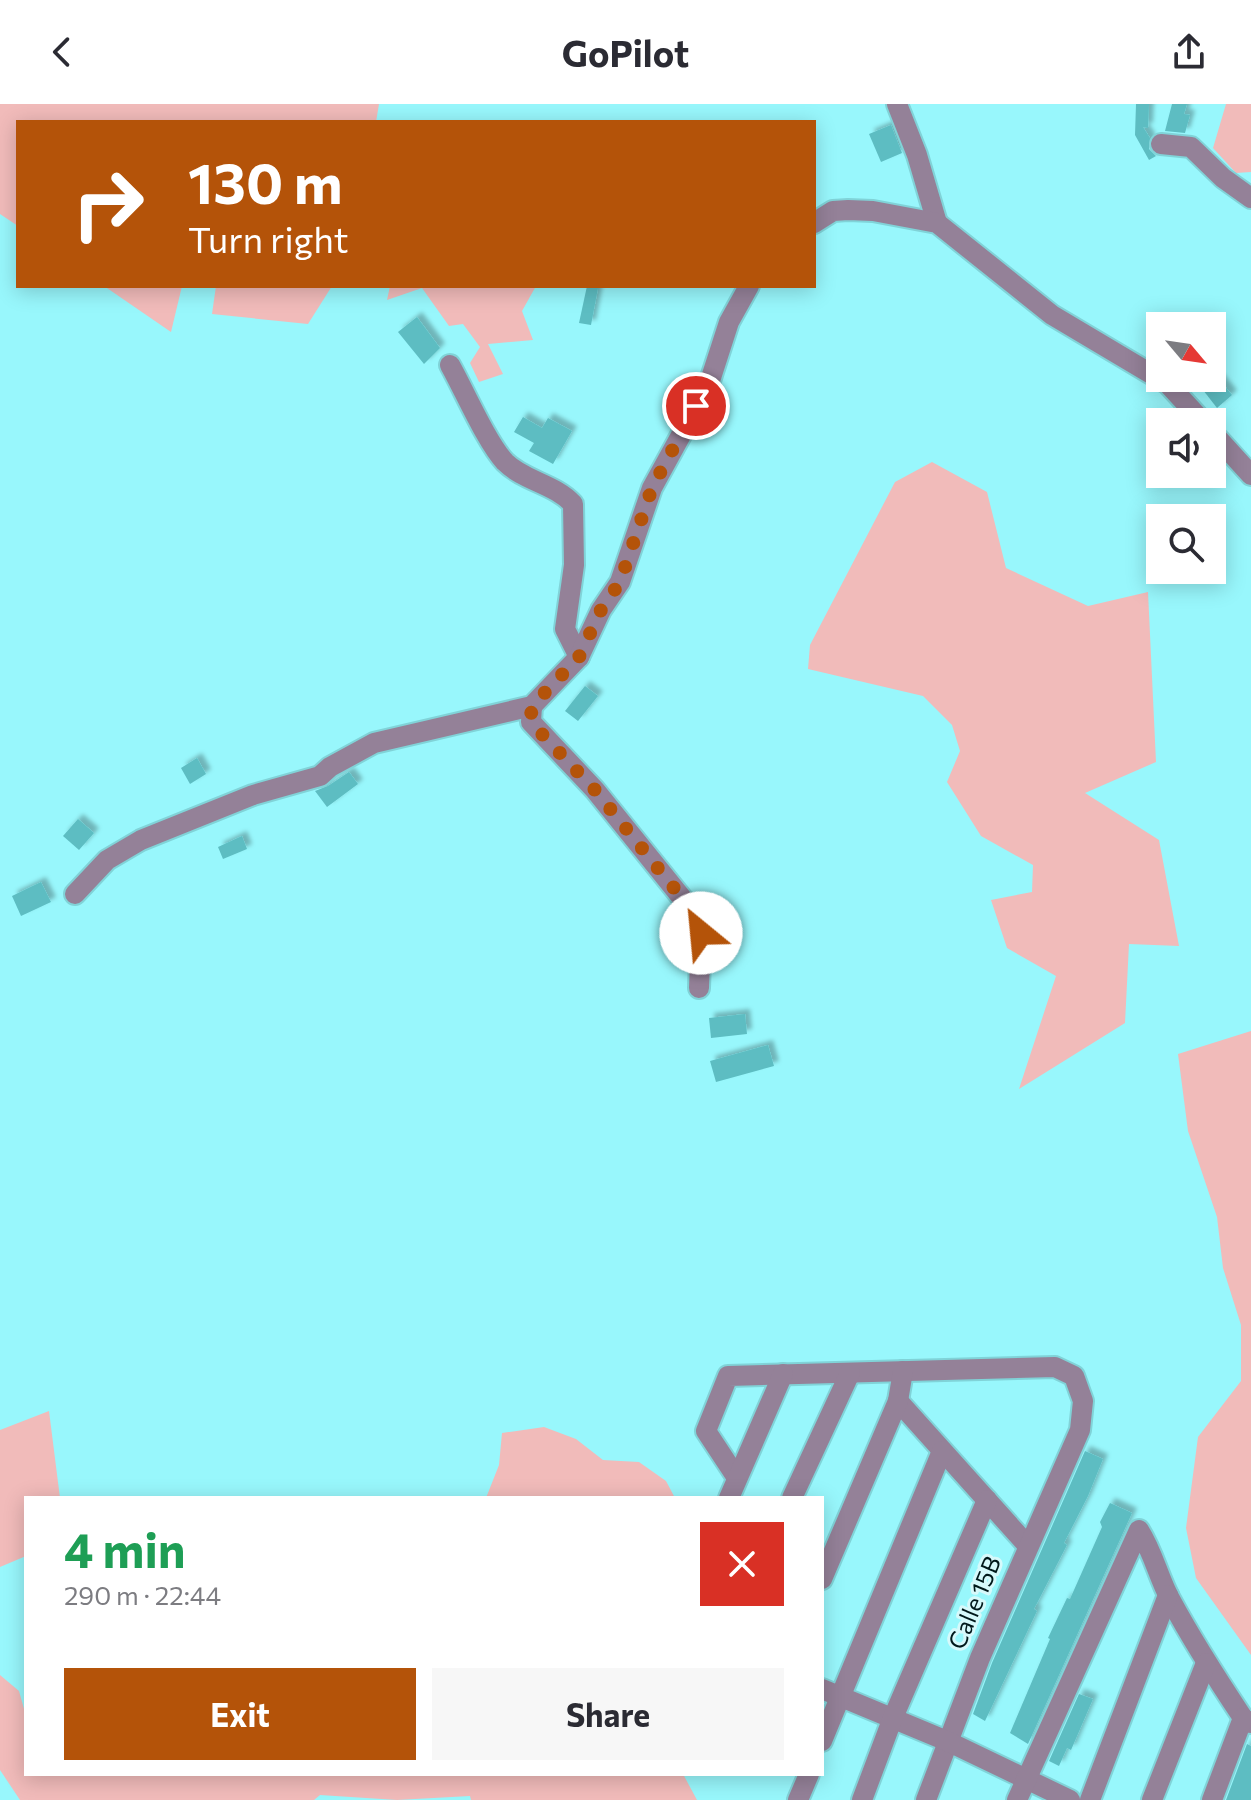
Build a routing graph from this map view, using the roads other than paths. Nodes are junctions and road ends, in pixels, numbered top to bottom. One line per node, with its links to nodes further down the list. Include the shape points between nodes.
1 (897, 104): 5 (street)
2 (1161, 144): 3 (street, via 1191,147)
3 (1251, 198)
4 (816, 222): 5 (street, via 833,211 848,210)
5 (937, 223): 8 (street, via 1052,315 1168,384)
6 (748, 288): 11 (street, via 729,322 709,384 652,488 620,582)
7 (450, 365): 11 (street, via 507,464 573,504 574,565 565,629)
8 (1190, 408)
9 (1226, 448): 10 (street)
10 (1248, 472)
11 (579, 657): 12 (street)
12 (532, 706): 13 (street, via 374,743 320,776 253,795 141,840 107,860); 14 (street, via 531,722 595,790 690,908 701,933)
13 (75, 894)
14 (699, 988)
15 (903, 1371): 16 (street); 18 (street); 24 (street, Calle 15B, via 1055,1367 1074,1376 1083,1401 1080,1430)
16 (850, 1373): 17 (street); 22 (street)
17 (783, 1374): 20 (street); 20 (street, via 728,1376 706,1431)
18 (898, 1401): 19 (street); 25 (street)
19 (942, 1451): 23 (street); 28 (street)
20 (737, 1478): 21 (street)
21 (730, 1496)
22 (793, 1496)
23 (987, 1500): 24 (street); 29 (street)
24 (1028, 1546): 32 (street, Calle 15B)
25 (824, 1574)
26 (1168, 1595): 27 (street); 34 (street, via 1139,1530); 40 (street)
27 (1206, 1663): 30 (street); 41 (street)
28 (831, 1694): 29 (street); 31 (street)
29 (892, 1720): 32 (street); 36 (street)
30 (1247, 1720): 42 (street)
31 (824, 1731)
32 (947, 1741): 34 (street); 37 (street, Calle 15B)
33 (808, 1776): 35 (street)
34 (1025, 1779): 38 (street); 39 (street)
35 (798, 1800)
36 (862, 1800)
37 (926, 1800)
38 (1017, 1800)
39 (1070, 1800)
40 (1090, 1800)
41 (1152, 1800)
42 (1212, 1800)

